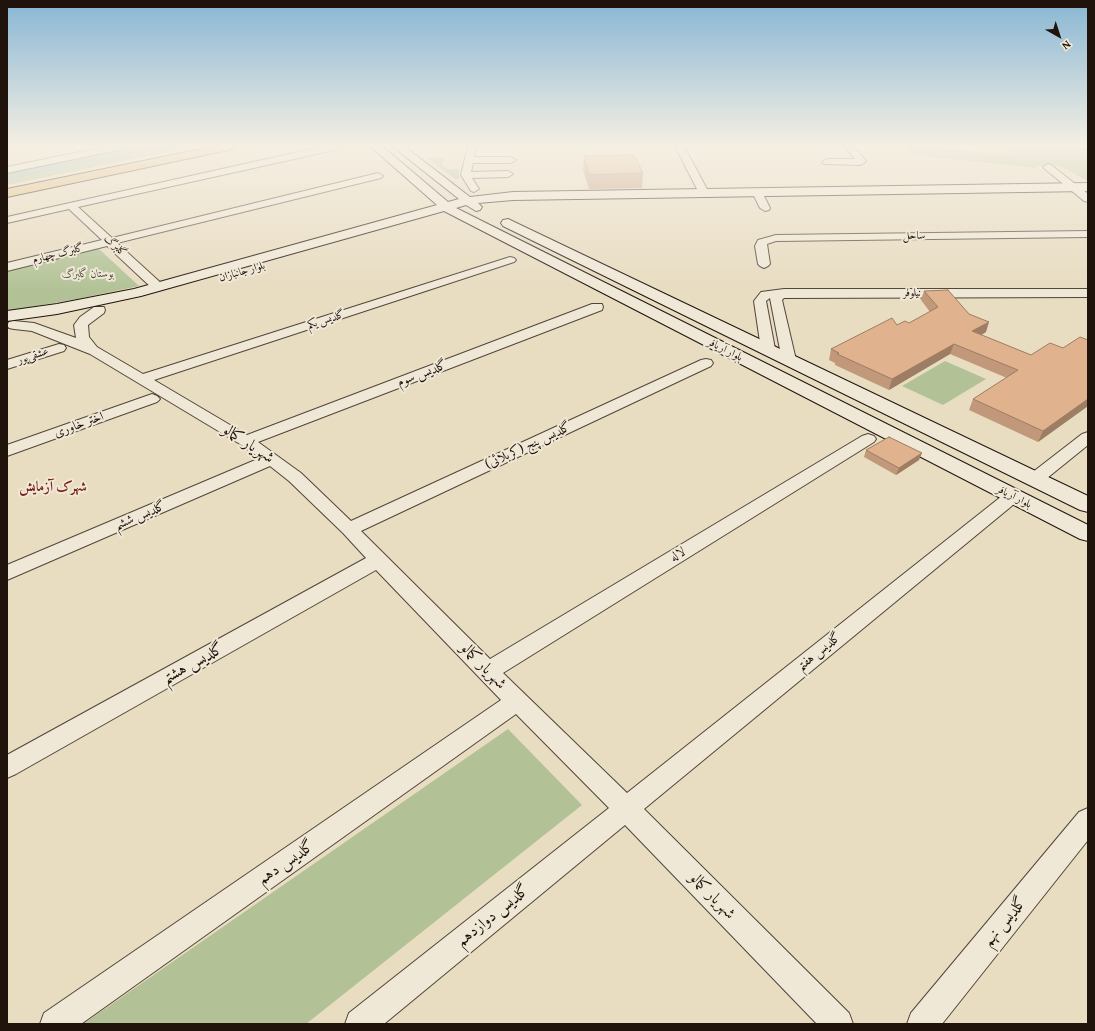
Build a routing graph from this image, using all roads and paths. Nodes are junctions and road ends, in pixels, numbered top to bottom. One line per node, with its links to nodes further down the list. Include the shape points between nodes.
1 (124, 194): 9 (street)
2 (304, 194): 15 (street, گلبرگ چهارم)
3 (442, 194): 10 (main road, بلوار آریافر)
4 (452, 194): 10 (main road, بلوار آریافر)
5 (493, 194): 8 (main road)
6 (645, 194): 8 (main road)
7 (758, 194): 11 (street)
8 (514, 198): 10 (main road); 12 (main road, via 502,205)
9 (71, 206): 13 (street); 15 (street, گلبرگ)
10 (460, 207): 12 (main road, بلوار آریافر); 19 (main road, بلوار جانبازان); 23 (main road, بلوار جانبازان, via 172,292); 40 (main road, بلوار آریافر)
11 (765, 208)
12 (496, 214): 27 (main road, بلوار آریافر)
13 (7, 220)
14 (1088, 234): 17 (street, ساحل, via 776,238 762,242)
15 (110, 242): 18 (street, گلبرگ چهارم); 19 (street, گلبرگ)
16 (510, 260): 32 (street, گلدیس یکم)
17 (764, 264)
18 (7, 267)
19 (158, 287): 24 (main road, بلوار جانبازان)
20 (1088, 293): 21 (street, نیلوفر)
21 (784, 294): 27 (street, نیلوفر, via 765,296 760,301); 29 (street, via 776,300)
22 (597, 306): 36 (street, گلدیس سوم)
23 (99, 310): 24 (main road, بلوار جانبازان); 28 (street, via 81,325 82,338)
24 (58, 314): 25 (main road, بلوار جانبازان)
25 (9, 322): 28 (street, شهریار کمالو, via 34,327)
26 (59, 348): 31 (street, عشقی‌پور)
27 (768, 349): 29 (main road, بلوار آریافر)
28 (94, 352): 32 (street, شهریار کمالو)
29 (789, 360): 39 (main road, بلوار آریافر)
30 (706, 363): 42 (street, گلدیس پنج (کربلائی))
31 (7, 365)
32 (143, 379): 36 (street, شهریار کمالو)
33 (152, 399): 37 (street, اختر خاوری)
34 (1088, 437): 39 (street)
35 (868, 439): 46 (street, لاله)
36 (246, 441): 38 (street, شهریار کمالو)
37 (7, 452)
38 (272, 459): 42 (street, شهریار کمالو, via 295,477); 45 (street, گلدیس ششم)
39 (1034, 479): 40 (main road); 41 (main road, بلوار آریافر)
40 (1013, 496): 43 (main road, بلوار آریافر); 49 (street, گلدیس هفتم)
41 (1088, 505)
42 (349, 529): 44 (street, شهریار کمالو)
43 (1088, 534)
44 (378, 560): 46 (street, شهریار کمالو); 48 (street, گلدیس هشتم)
45 (7, 573)
46 (488, 671): 47 (street, شهریار کمالو)
47 (517, 701): 49 (street, شهریار کمالو); 51 (street, گلدیس دهم)
48 (7, 767)
49 (626, 808): 52 (street, گلدیس دوازدهم); 53 (street, شهریار کمالو)
50 (1088, 820): 54 (street, گلدیس نهم)
51 (54, 1024)
52 (360, 1024)
53 (838, 1024)
54 (922, 1024)

